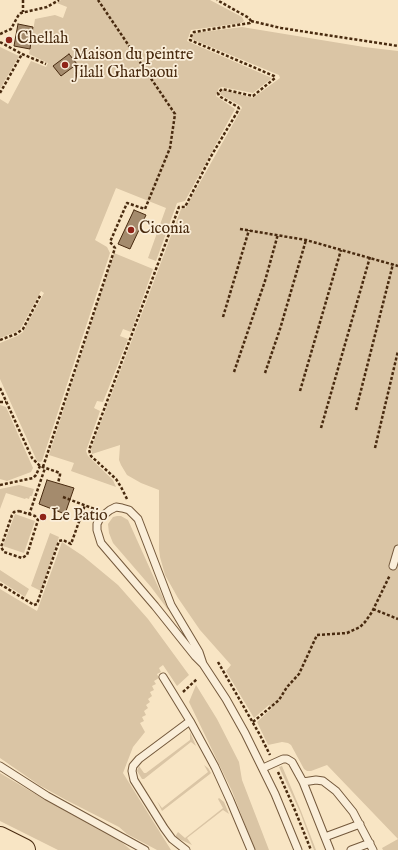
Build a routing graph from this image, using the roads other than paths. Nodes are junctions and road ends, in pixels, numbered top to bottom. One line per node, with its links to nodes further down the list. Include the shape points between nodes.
1 (398, 549): 2 (lane)
2 (393, 566)
3 (203, 664): 3 (lane, via 199,652 171,605 138,519 129,510 122,508 116,507 104,513 97,530 101,543); 7 (lane, via 226,699)
4 (164, 677): 5 (lane)
5 (190, 721): 15 (lane, via 139,758 132,771 134,780 164,828 172,839); 16 (lane, via 223,783)
6 (0, 766): 14 (lane, via 47,796)
7 (263, 768): 8 (lane, via 283,758 287,759 292,762); 17 (lane)
8 (303, 782): 9 (lane, via 326,782 345,801); 10 (lane)
9 (360, 824): 10 (lane); 12 (lane)
10 (325, 837): 18 (lane)
11 (0, 838): 13 (main road)
12 (370, 843): 19 (lane); 20 (lane)
13 (24, 850)
14 (145, 850)
15 (186, 850)
16 (251, 850)
17 (298, 850)
18 (330, 850)
19 (351, 850)
20 (373, 850)

